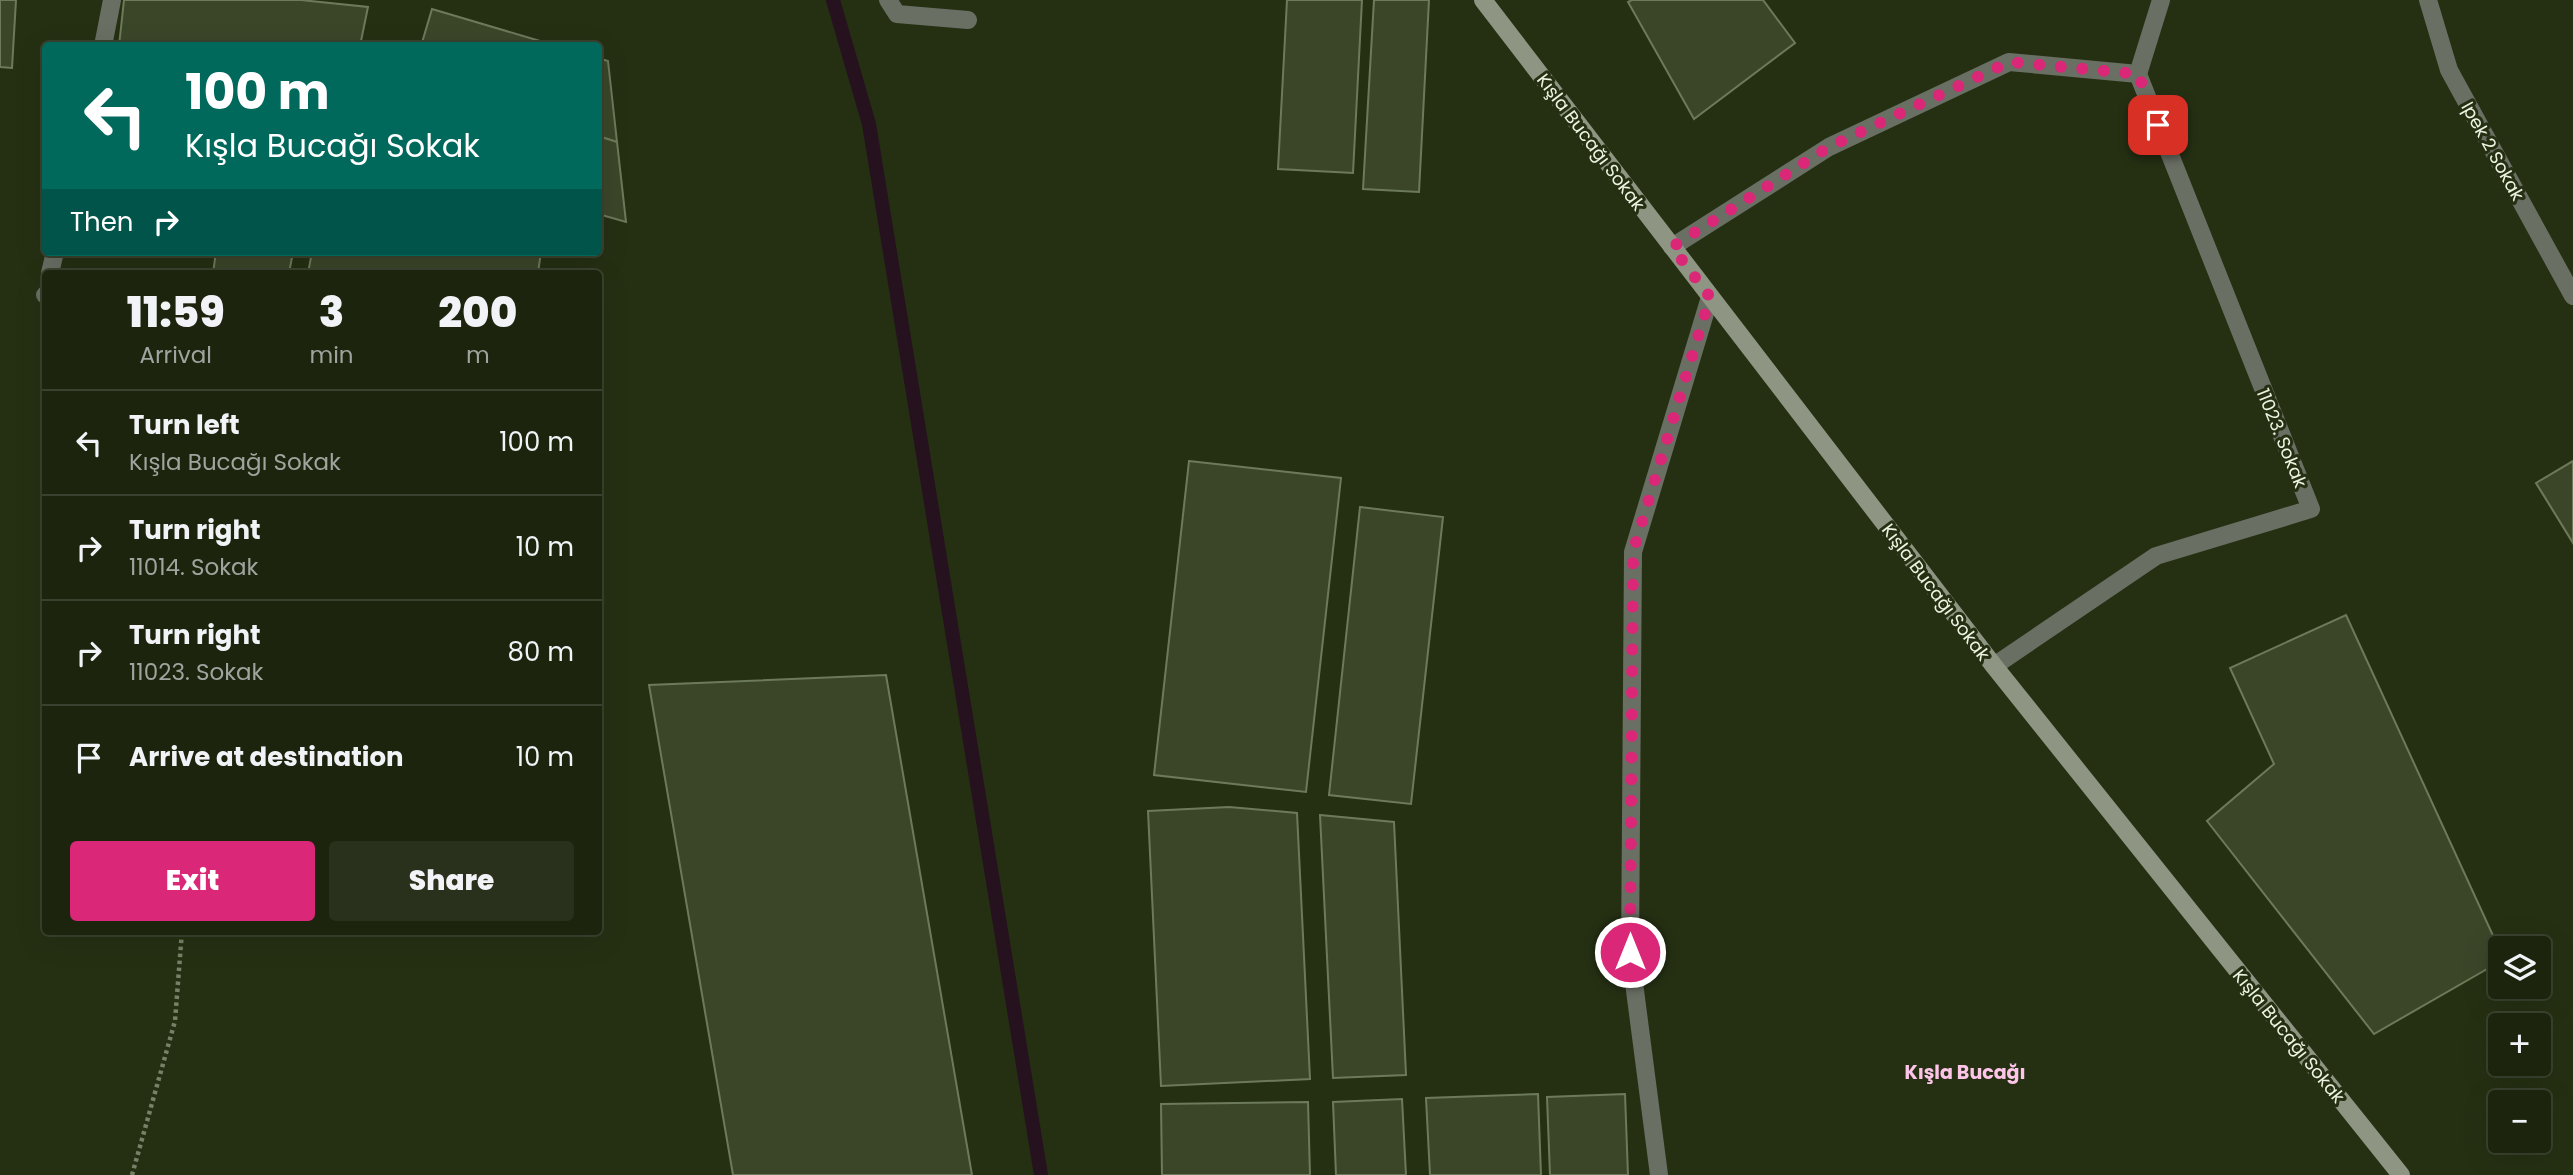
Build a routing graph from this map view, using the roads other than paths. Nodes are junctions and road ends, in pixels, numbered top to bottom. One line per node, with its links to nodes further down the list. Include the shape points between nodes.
1 (111, 0): 7 (street)
2 (888, 0): 6 (street, via 897,14)
3 (1483, 0): 9 (street, Kışla Bucağı Sokak)
4 (2161, 0): 8 (street)
5 (2428, 0): 10 (street, Ipek 2 Sokak, via 2449,70)
6 (968, 20)
7 (104, 42)
8 (2138, 74): 9 (street, via 2009,62 1829,147); 12 (street, 11023. Sokak, via 2311,509 2156,556)
9 (1672, 247): 11 (street, Kışla Bucağı Sokak)
10 (2573, 296)
11 (1710, 297): 12 (street, Kışla Bucağı Sokak); 13 (street, via 1633,552 1630,952)
12 (1994, 666): 14 (street, Kışla Bucağı Sokak)
13 (1659, 1175)
14 (2401, 1175)

